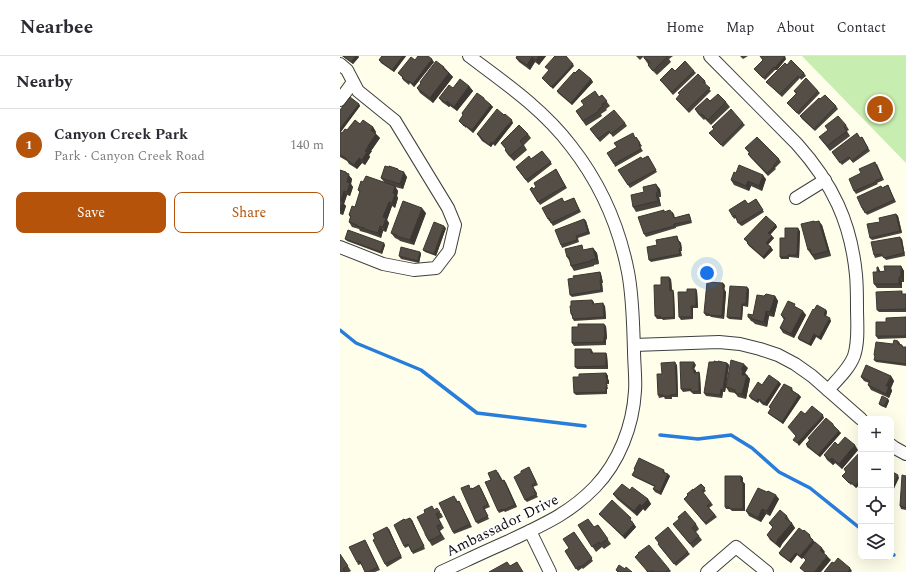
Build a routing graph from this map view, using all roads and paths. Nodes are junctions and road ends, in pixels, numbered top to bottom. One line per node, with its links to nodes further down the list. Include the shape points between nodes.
1 (469, 56): 9 (street, Ambassador Drive, via 552,123 588,168 613,219 622,246 632,303)
2 (710, 56): 6 (street, via 797,144)
3 (340, 64): 4 (street, via 347,70)
4 (353, 82): 5 (street); 8 (street, via 358,91 394,121 448,208 455,226 448,251 436,268 414,270 383,264)
5 (340, 100)
6 (825, 180): 7 (street); 10 (street, via 837,203 853,251 857,337 854,356)
7 (796, 198)
8 (340, 247)
9 (634, 345): 10 (street, via 719,342 740,344 778,355 795,364); 14 (street, Ambassador Drive, via 635,391 632,412 619,452 609,470 581,501)
10 (828, 390): 11 (street)
11 (858, 416)
12 (894, 447): 13 (street)
13 (906, 454)
14 (530, 531): 15 (street, Ambassador Drive); 16 (street)
15 (441, 572)
16 (550, 572)
17 (707, 572): 18 (street, via 736,547)
18 (767, 572)

